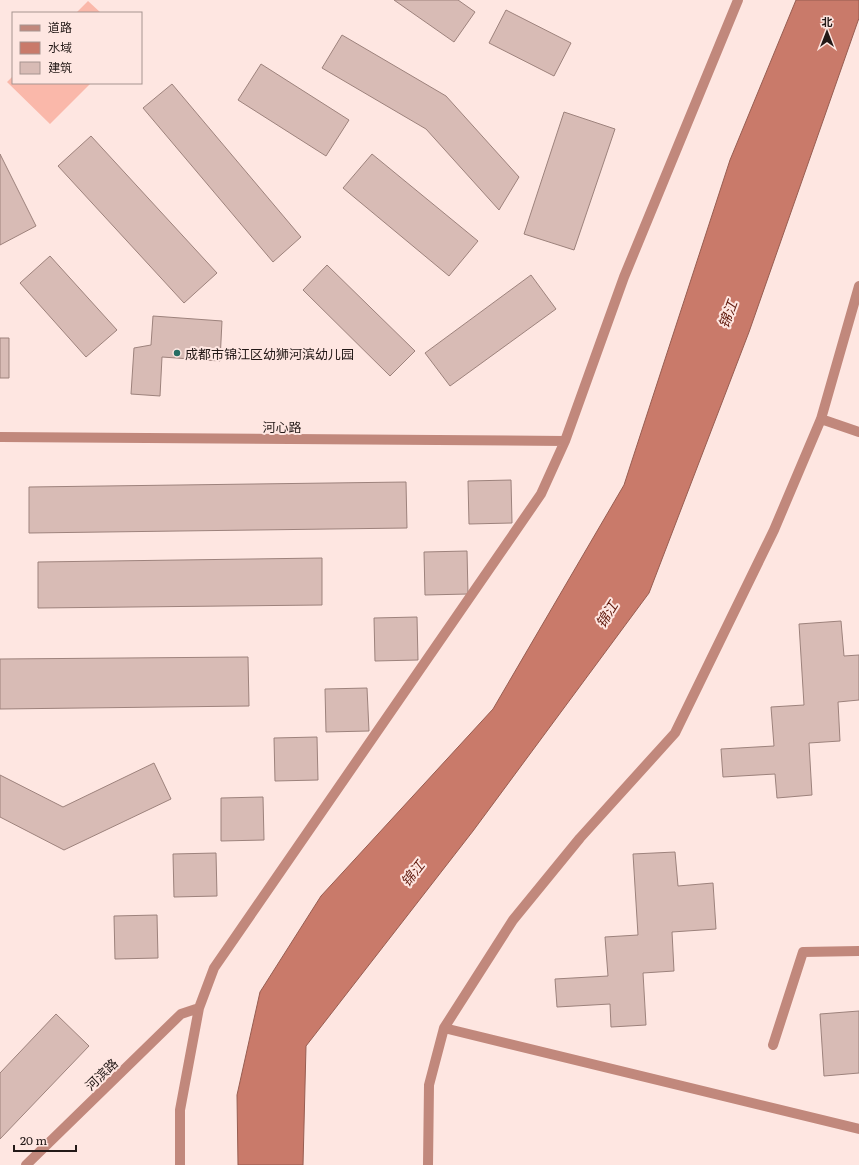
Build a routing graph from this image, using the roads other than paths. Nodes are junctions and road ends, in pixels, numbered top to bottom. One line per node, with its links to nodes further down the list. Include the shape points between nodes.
1 (738, 0): 6 (street, via 624,277)
2 (859, 286): 3 (street)
3 (822, 419): 4 (street); 9 (street, via 774,530 674,733 580,838 513,920)
4 (859, 432)
5 (0, 437): 6 (street, 河心路)
6 (564, 442): 8 (street, via 541,494 214,968)
7 (859, 950): 10 (street, via 803,952)
8 (199, 1008): 12 (street, 河滨路, via 182,1014); 13 (street, via 180,1110)
9 (444, 1028): 11 (street); 14 (street, via 429,1085)
10 (773, 1045)
11 (859, 1129)
12 (26, 1165)
13 (180, 1165)
14 (428, 1165)

